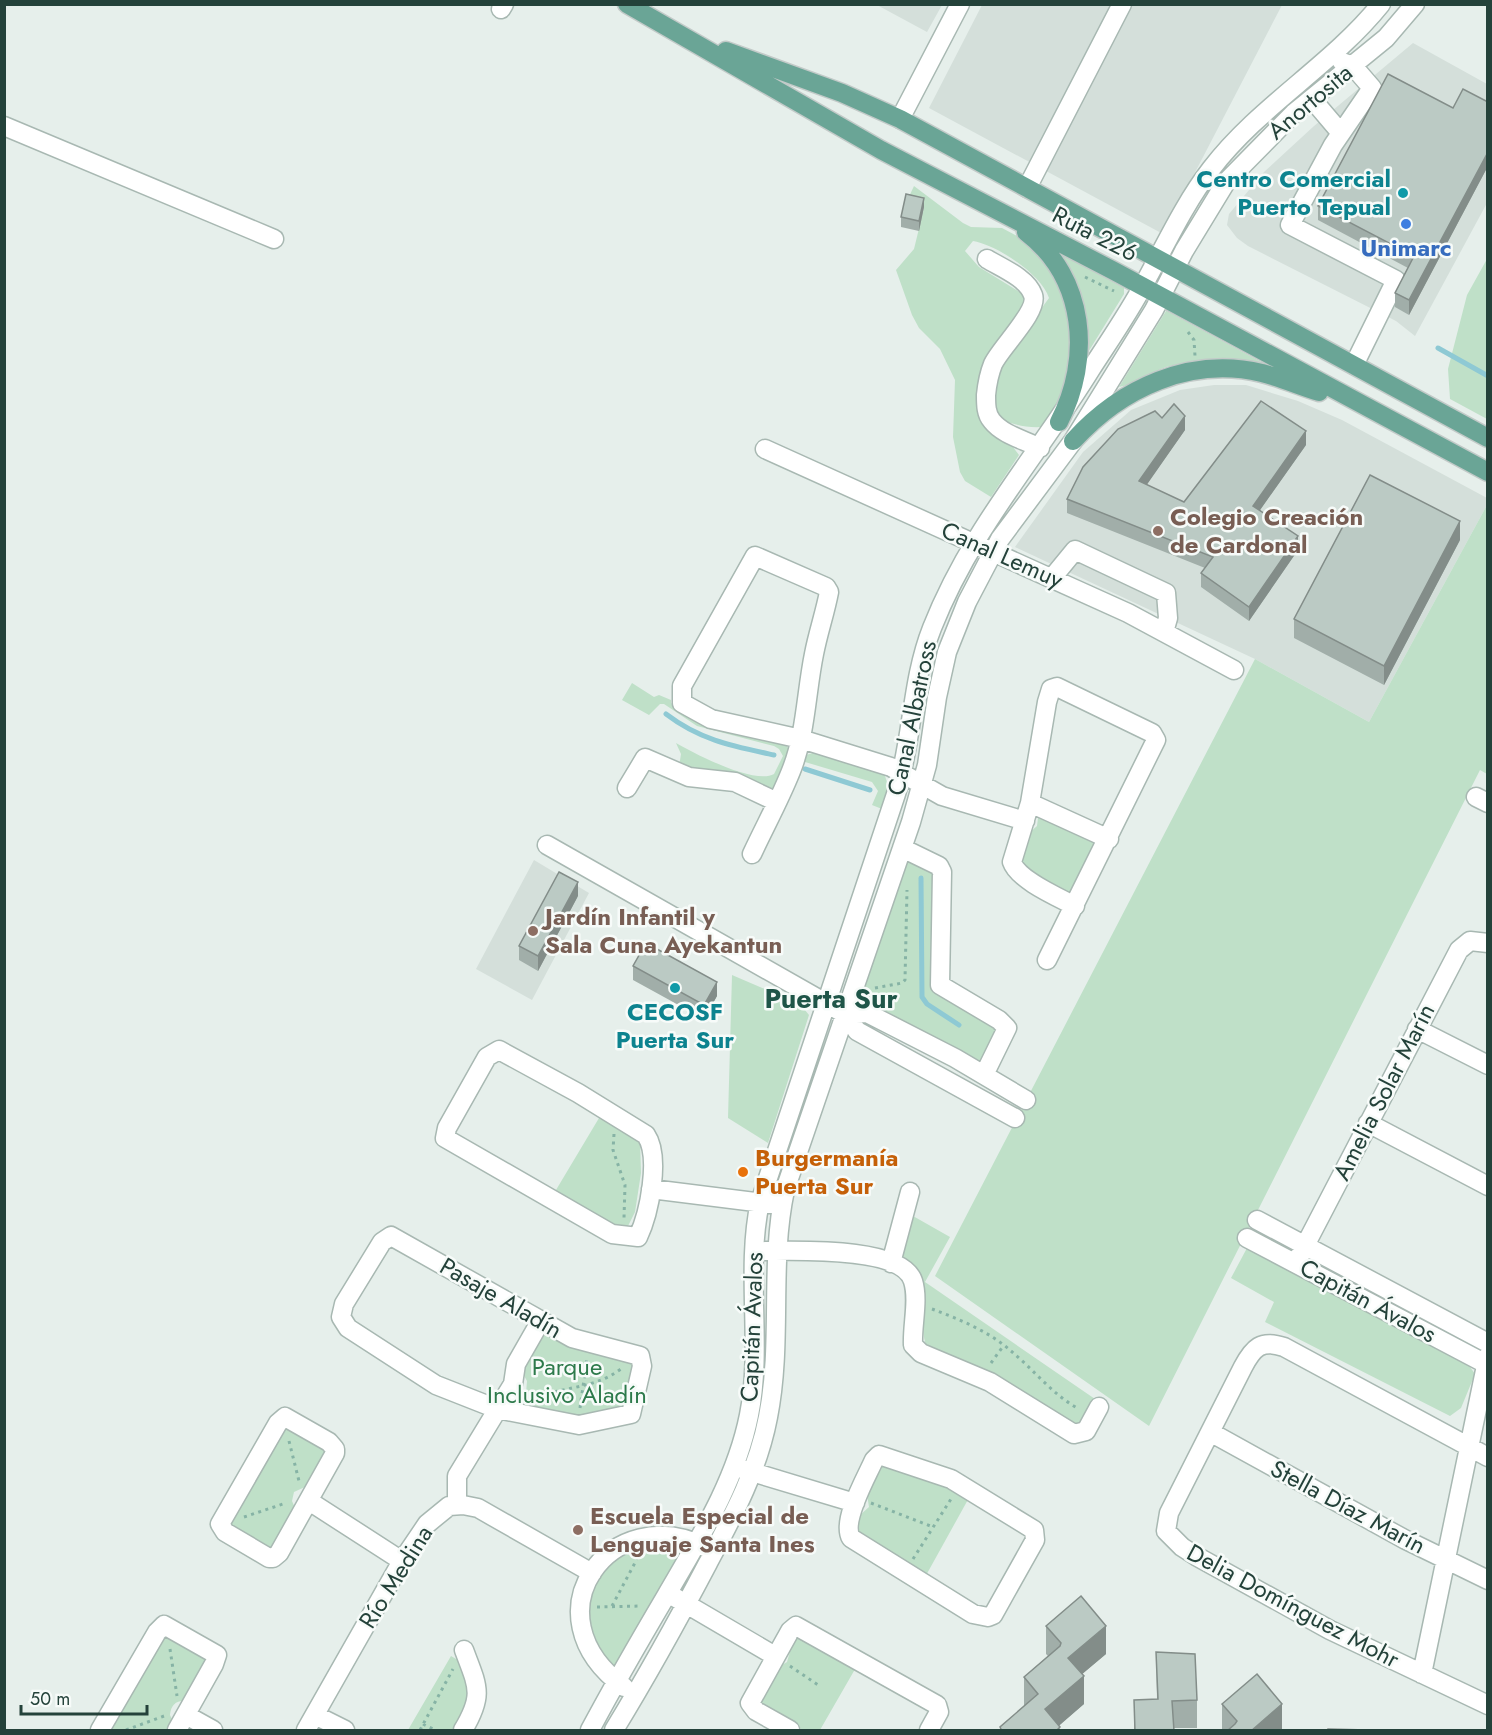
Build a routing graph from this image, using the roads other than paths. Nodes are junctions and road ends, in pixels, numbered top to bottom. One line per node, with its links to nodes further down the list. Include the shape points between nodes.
1 (627, 4): 6 (main road, Ruta 226)
2 (960, 4): 10 (street)
3 (1122, 4): 13 (street)
4 (1381, 4): 7 (street, Anortosita)
5 (1415, 4): 8 (street, Anortosita, via 1386,38)
6 (682, 35): 10 (main road, Ruta 226, via 842,93); 14 (main road, Ruta 226, via 881,150)
7 (1329, 58): 8 (street); 17 (street, Anortosita, via 1255,122 1210,170)
8 (1353, 66): 9 (street, Anortosita); 12 (street, via 1372,88)
9 (1312, 99): 12 (street); 18 (street, Anortosita, via 1269,136 1226,182)
10 (900, 119): 13 (main road, Ruta 226)
11 (4, 126): 15 (street)
12 (1341, 132): 21 (street, via 1290,225 1396,280)
13 (1027, 188): 17 (main road, Ruta 226)
14 (1001, 213): 19 (main road, Ruta 226); 23 (main road, via 1033,237 1066,282 1077,315 1079,358 1074,387)
15 (274, 239)
16 (987, 259): 26 (street, via 1022,281 1034,297 1028,316 993,364 986,398 988,415 1003,430)
17 (1157, 259): 18 (main road, Ruta 226); 19 (street)
18 (1176, 268): 20 (street); 21 (main road, Ruta 226)
19 (1133, 293): 20 (main road, Ruta 226); 23 (street, Canal Albatross)
20 (1158, 303): 22 (main road, Ruta 226); 25 (street, Canal Albatross)
21 (1354, 365): 24 (main road, Ruta 226)
22 (1368, 409): 25 (main road, via 1262,373 1196,371 1166,377 1137,389 1102,412); 28 (main road, Ruta 226)
23 (1059, 422): 26 (street, Canal Albatross)
24 (1488, 438)
25 (1073, 441): 30 (street, Canal Albatross)
26 (1040, 448): 29 (street, Canal Albatross)
27 (765, 449): 29 (street, Canal Lemuy)
28 (1488, 472)
29 (973, 542): 30 (street, Canal Lemuy); 35 (street, Canal Albatross, via 924,650)
30 (993, 551): 31 (street, Canal Lemuy); 36 (street, Canal Albatross, via 967,602 944,665)
31 (1052, 578): 32 (street, Canal Lemuy); 32 (street, via 1075,550 1166,593 1168,618)
32 (1164, 632): 33 (street, Canal Lemuy)
33 (1234, 670)
34 (801, 739): 34 (street, via 711,719 682,703 682,686 755,556 829,590 814,651); 35 (street); 38 (street)
35 (903, 773): 36 (street); 48 (street, Canal Albatross)
36 (922, 785): 40 (street, via 942,796); 43 (street, Canal Albatross)
37 (627, 788): 38 (street, via 645,758 689,777 735,782)
38 (777, 802): 44 (street)
39 (1030, 803): 40 (street); 41 (street); 41 (street, via 1047,702 1051,689 1061,687 1156,737)
40 (1025, 822): 45 (street, via 1012,859 1014,868)
41 (1109, 839): 45 (street)
42 (546, 845): 48 (street)
43 (902, 848): 49 (street, Canal Albatross); 52 (street, via 939,866 942,872 940,985 1007,1028)
44 (752, 854)
45 (1075, 906): 47 (street)
46 (1488, 943): 50 (street, Amelia Solar Marín, via 1470,941 1459,950)
47 (1047, 960)
48 (825, 1004): 49 (street); 59 (street, Capitán Ávalos)
49 (845, 1014): 52 (street, via 867,1013); 54 (street, via 857,1031); 60 (street, Capitán Ávalos)
50 (1417, 1029): 51 (street); 55 (street, Amelia Solar Marín)
51 (1488, 1065)
52 (984, 1075): 53 (street)
53 (1026, 1100)
54 (1015, 1118)
55 (1368, 1123): 56 (street); 63 (street, Amelia Solar Marín)
56 (1488, 1186)
57 (651, 1189): 57 (street, via 652,1157 649,1140 642,1132 499,1050 487,1057 447,1128 445,1138 623,1237 638,1237); 59 (street)
58 (910, 1192): 66 (street)
59 (760, 1202): 60 (street); 64 (street, Capitán Ávalos)
60 (782, 1205): 65 (street, Capitán Ávalos)
61 (1257, 1220): 63 (street, Capitán Ávalos)
62 (1247, 1238): 67 (street, Capitán Ávalos)
63 (1306, 1244): 67 (street, Amelia Solar Marín); 69 (street, Capitán Ávalos)
64 (754, 1250): 65 (street); 76 (street, Capitán Ávalos, via 754,1385 745,1434)
65 (775, 1251): 66 (street, via 855,1253); 77 (street, Capitán Ávalos, via 774,1374 768,1417)
66 (891, 1263): 72 (street, via 910,1275 916,1349 945,1365 980,1377 1076,1434 1086,1431)
67 (1296, 1263): 70 (street, Capitán Ávalos)
68 (540, 1322): 71 (street, via 516,1364 513,1384); 71 (street, Pasaje Aladín, via 587,1344 641,1358 631,1414 579,1425); 71 (street, Pasaje Aladín, via 391,1236 382,1242 344,1304 341,1317 348,1328 436,1385)
69 (1488, 1343)
70 (1487, 1362): 74 (street)
71 (497, 1409): 80 (street, via 457,1476)
72 (1097, 1412)
73 (1210, 1432): 74 (street, Delia Domínguez Mohr, via 1251,1353 1257,1346 1273,1343); 83 (street, Stella Díaz Marín); 91 (street, Delia Domínguez Mohr, via 1169,1513 1166,1531 1171,1538 1299,1614)
74 (1469, 1449): 75 (street, Delia Domínguez Mohr); 83 (street)
75 (1488, 1457)
76 (734, 1466): 77 (street); 81 (street, Capitán Ávalos)
77 (753, 1472): 79 (street); 82 (street, Capitán Ávalos)
78 (300, 1496): 78 (street, via 333,1457 335,1449 289,1418 283,1418 220,1524 225,1532 263,1556 273,1558); 84 (street)
79 (856, 1500): 79 (street, via 874,1460 882,1455 940,1474 960,1485 1030,1526 1035,1540 996,1609 988,1617 981,1617 851,1538 848,1525)
80 (457, 1504): 84 (street, Río Medina, via 435,1516); 85 (street, Río Medina, via 478,1508)
81 (697, 1542): 82 (street); 85 (street, via 649,1536 621,1546); 87 (street, Capitán Ávalos)
82 (714, 1551): 88 (street, Capitán Ávalos)
83 (1445, 1560): 86 (street, Stella Díaz Marín); 91 (street)
84 (402, 1561): 96 (street, Río Medina)
85 (592, 1573): 92 (street, via 580,1607 582,1633 598,1664)
86 (1488, 1580)
87 (667, 1593): 88 (street); 92 (street, Capitán Ávalos)
88 (686, 1604): 90 (street); 93 (street, Capitán Ávalos)
89 (464, 1650): 100 (street, via 474,1675 478,1702)
90 (775, 1656): 103 (street, via 750,1703 756,1711); 104 (street, via 790,1631 799,1627 937,1705 939,1712)
91 (1422, 1674): 94 (street, Delia Domínguez Mohr)
92 (615, 1681): 93 (street); 101 (street, Capitán Ávalos)
93 (634, 1695): 102 (street, Capitán Ávalos)
94 (1488, 1705)
95 (177, 1715): 97 (street, via 217,1655 167,1625 160,1627); 98 (street)
96 (311, 1723): 99 (street)
97 (100, 1731)
98 (213, 1731)
99 (345, 1731)
100 (463, 1731)
101 (590, 1731)
102 (614, 1731)
103 (790, 1731)
104 (929, 1731)

